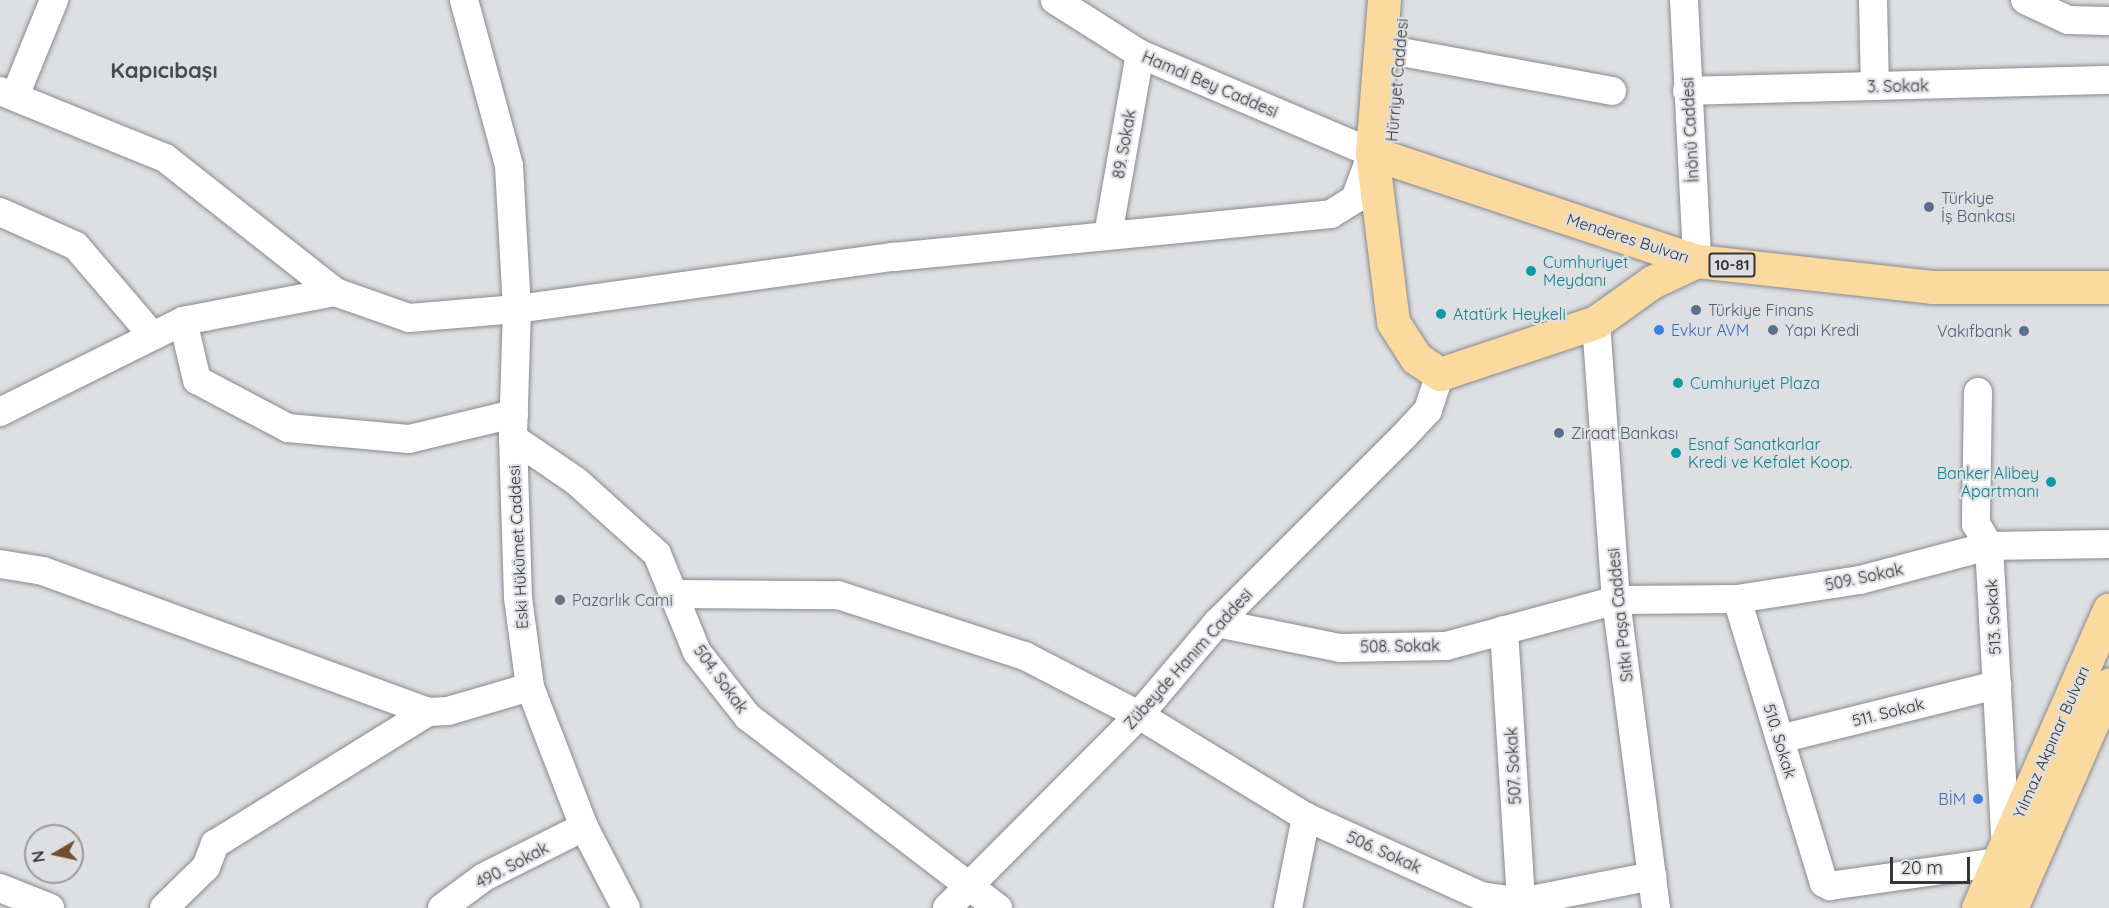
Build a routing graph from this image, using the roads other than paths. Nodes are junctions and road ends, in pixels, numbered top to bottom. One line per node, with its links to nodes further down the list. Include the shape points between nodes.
1 (54, 0): 16 (street)
2 (464, 0): 23 (street, Eski Hükümet Caddesi, via 510,166)
3 (1384, 0): 10 (main road, Hürriyet Caddesi)
4 (1404, 0): 10 (main road, Hürriyet Caddesi)
5 (1684, 0): 15 (street, İnönü Caddesi)
6 (1873, 0): 13 (street)
7 (2025, 0): 9 (street, via 2068,20)
8 (1068, 3): 11 (street, Hamdi Bey Caddesi / 10-81)
9 (2109, 21)
10 (1390, 49): 14 (street); 17 (main road, Hürriyet Caddesi)
11 (1140, 54): 17 (street, Hamdi Bey Caddesi / 10-81); 19 (street, 89. Sokak)
12 (2109, 80): 13 (street, 3. Sokak)
13 (1875, 86): 15 (street, 3. Sokak)
14 (1612, 91)
15 (1687, 91): 20 (street, İnönü Caddesi)
16 (8, 94): 22 (street, via 165,158)
17 (1381, 157): 19 (street, via 1354,200 1331,214); 20 (main road, Menderes Bulvarı / 10-81); 27 (main road, Hürriyet Caddesi, via 1393,322 1416,358)
18 (0, 212): 26 (street, via 76,246)
19 (1108, 235): 23 (street, via 894,257)
20 (1697, 261): 21 (main road, Menderes Bulvarı / 10-81, via 1932,287); 25 (main road, via 1652,282)
21 (2109, 287)
22 (334, 292): 23 (street, via 409,318); 24 (street)
23 (517, 309): 30 (street, Eski Hükümet Caddesi)
24 (183, 321): 26 (street); 30 (street, via 197,380 288,428 409,439)
25 (1596, 322): 27 (main road); 36 (street, Sıtkı Paşa Caddesi)
26 (153, 336): 29 (street)
27 (1440, 374): 38 (street, Zübeyde Hanım Caddesi, via 1428,410)
28 (1978, 392): 32 (street, 513. Sokak, via 1976,524)
29 (0, 412)
30 (514, 426): 34 (street, 504. Sokak, via 657,554); 42 (street, Eski Hükümet Caddesi, via 518,598)
31 (2109, 544): 32 (street, 509. Sokak)
32 (1989, 546): 35 (street, 509. Sokak, via 1860,580); 40 (street, 513. Sokak)
33 (0, 564): 43 (street, via 43,571)
34 (675, 594): 44 (street, 506. Sokak, via 838,595 1025,656); 50 (street, 504. Sokak, via 697,652 748,717)
35 (1737, 599): 36 (street, 509. Sokak); 45 (street, 510. Sokak)
36 (1616, 600): 39 (street, 508. Sokak); 49 (street, Sıtkı Paşa Caddesi)
37 (2109, 610): 48 (main road, Yılmaz Akpınar Bulvarı)
38 (1217, 623): 39 (street, 508. Sokak, via 1340,648 1446,646); 44 (street, Zübeyde Hanım Caddesi)
39 (1504, 630): 52 (street, 507. Sokak)
40 (1997, 685): 45 (street, 511. Sokak); 48 (street, 513. Sokak)
41 (2109, 685): 62 (main road, Yılmaz Akpınar Bulvarı)
42 (530, 687): 43 (street, via 448,711); 47 (street, Eski Hükümet Caddesi)
43 (428, 712): 54 (street, via 215,844 206,867)
44 (1140, 715): 46 (street, 506. Sokak); 50 (street, Zübeyde Hanım Caddesi)
45 (1780, 739): 48 (street, 510. Sokak, via 1824,883 1830,886)
46 (1306, 817): 52 (street, 506. Sokak, via 1481,896); 59 (street)
47 (584, 827): 55 (street, 490. Sokak, via 484,877); 56 (street, Eski Hükümet Caddesi)
48 (2002, 854): 61 (main road, Yılmaz Akpınar Bulvarı)
49 (1652, 876): 52 (street, 506. Sokak); 60 (street, Sıtkı Paşa Caddesi)
50 (969, 886): 57 (street, Zübeyde Hanım Caddesi); 58 (street, 504. Sokak)
51 (0, 888): 53 (street)
52 (1521, 902)
53 (50, 908)
54 (164, 908)
55 (442, 908)
56 (626, 908)
57 (947, 908)
58 (998, 908)
59 (1288, 908)
60 (1656, 908)
61 (1978, 908)
62 (2012, 908)

